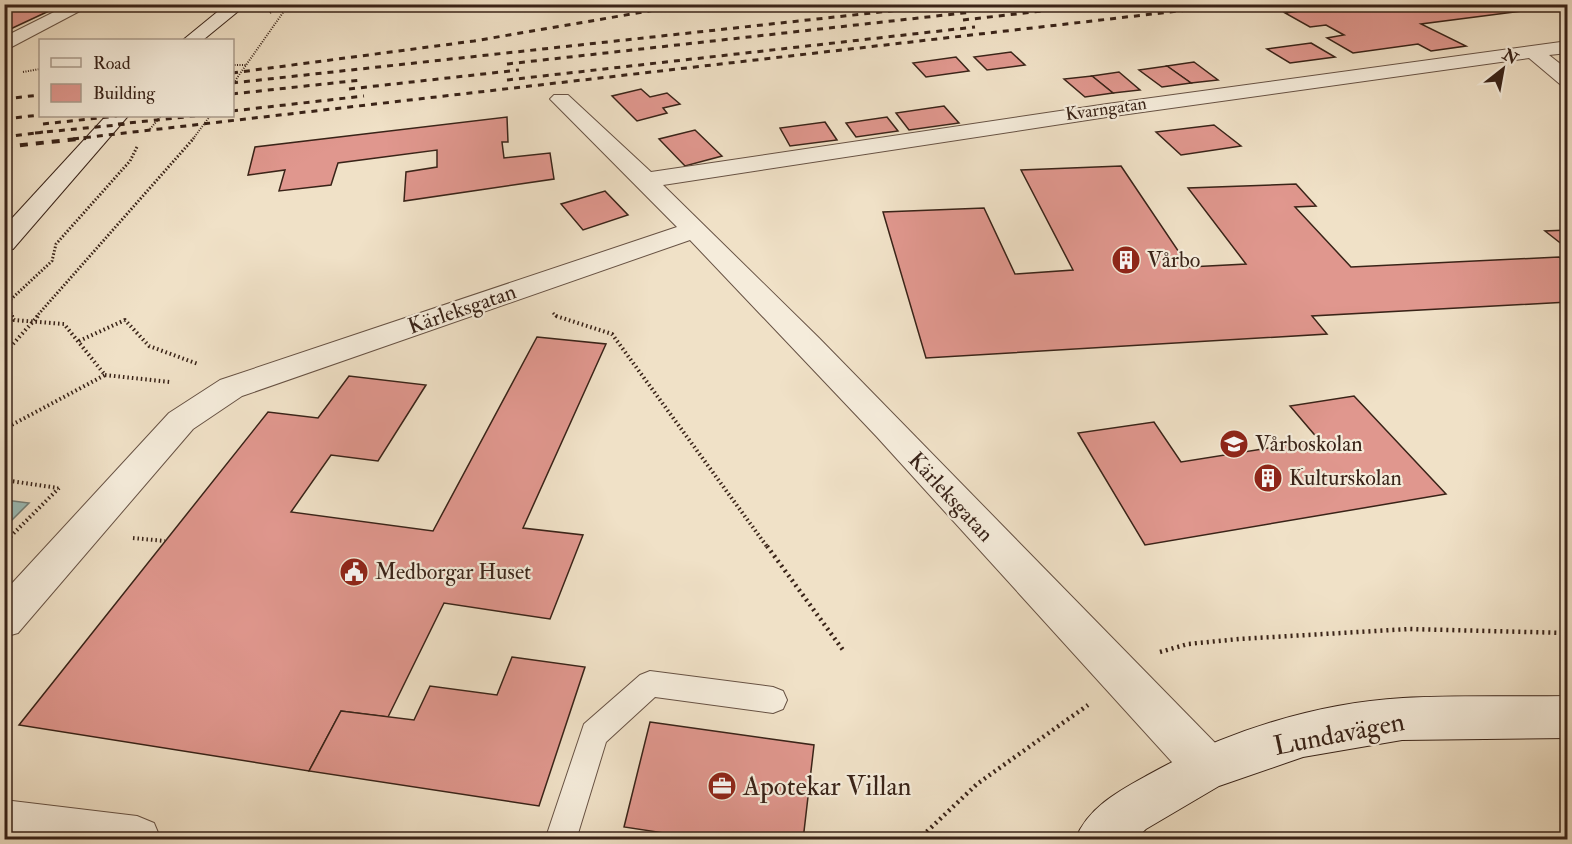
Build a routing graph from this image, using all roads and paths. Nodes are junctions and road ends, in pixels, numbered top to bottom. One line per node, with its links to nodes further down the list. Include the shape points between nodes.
1 (85, 4): 7 (street)
2 (239, 4): 6 (street)
3 (289, 4): 10 (path)
4 (590, 4): 5 (lane)
5 (440, 8)
6 (193, 39)
7 (4, 45)
8 (1568, 47): 9 (street, Kvarngatan)
9 (1532, 51): 12 (street); 20 (street, Kvarngatan, via 1076,113)
10 (247, 65): 11 (path); 13 (path)
11 (234, 66)
12 (1568, 81)
13 (234, 82)
14 (561, 99): 20 (street, Kärleksgatan)
15 (116, 117): 22 (street)
16 (160, 117): 18 (path)
17 (209, 117): 24 (path)
18 (144, 137)
19 (138, 144): 24 (path, via 130,161 56,244 52,261 6,304 14,320)
20 (647, 180): 21 (street, Kärleksgatan)
21 (693, 230): 27 (street, Kärleksgatan); 34 (street, Kärleksgatan)
22 (4, 243)
23 (551, 310): 33 (path, via 558,318 612,334)
24 (32, 323): 25 (path, via 64,324); 26 (path)
25 (79, 342): 27 (path, via 125,320 149,346 219,371); 28 (path, via 105,375)
26 (4, 354)
27 (231, 388): 31 (street, Kärleksgatan, via 181,421)
28 (4, 429)
29 (4, 480): 30 (path, via 59,488)
30 (4, 543)
31 (4, 620)
32 (1568, 633): 34 (path, via 1409,629 1198,643 1159,652)
33 (843, 650)
34 (1124, 679): 37 (street, Kärleksgatan); 41 (path, via 971,790 938,816)
35 (773, 700): 40 (lane, via 650,684 594,734)
36 (1568, 717): 37 (street, Lundavägen, via 1402,719 1303,735)
37 (1207, 767): 42 (street, Lundavägen, via 1129,812)
38 (4, 824): 39 (street)
39 (137, 840)
40 (560, 840)
41 (918, 840)
42 (1100, 840)

